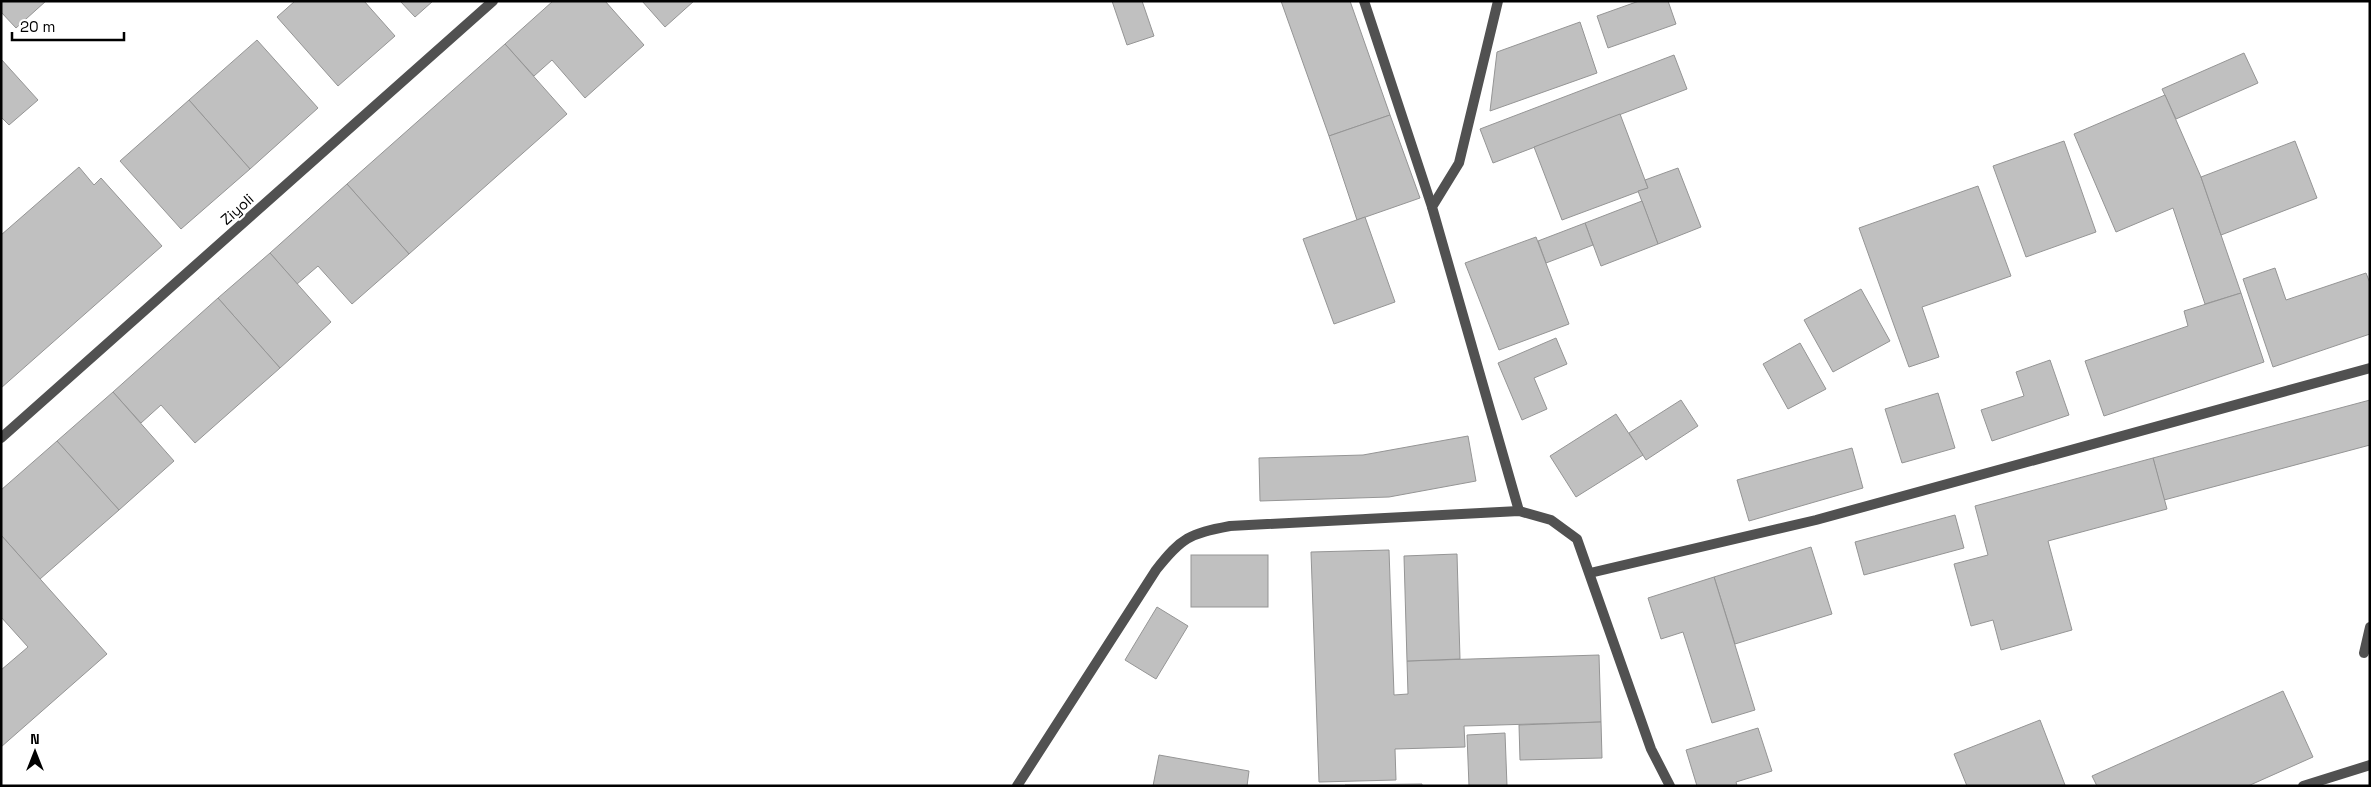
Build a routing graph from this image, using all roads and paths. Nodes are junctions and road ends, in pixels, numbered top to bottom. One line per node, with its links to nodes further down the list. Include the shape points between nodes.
1 (493, 1): 6 (street, Ziyoli)
2 (1364, 1): 4 (street)
3 (1498, 1): 4 (street, via 1460,163)
4 (1432, 207): 7 (street)
5 (2370, 368): 8 (street, via 1816,520)
6 (1, 438)
7 (1519, 511): 8 (street, via 1551,520 1577,539); 12 (street, via 1230,526 1195,532 1173,549 1156,570)
8 (1590, 573): 13 (street, via 1651,748)
9 (2370, 627): 10 (street)
10 (2364, 653)
11 (2370, 765): 14 (street)
12 (1017, 786)
13 (1670, 786)
14 (2303, 786)

